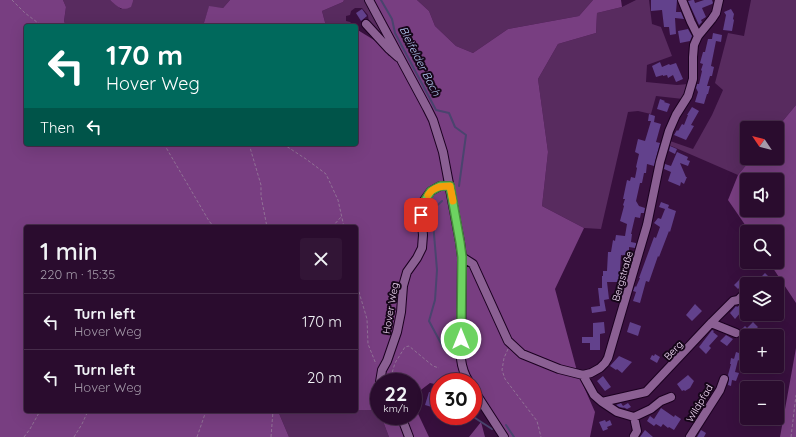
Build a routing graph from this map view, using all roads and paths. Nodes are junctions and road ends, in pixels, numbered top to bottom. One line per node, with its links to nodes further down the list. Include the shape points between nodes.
1 (12, 0): 5 (path)
2 (369, 0): 8 (street)
3 (682, 0): 7 (street)
4 (719, 0): 7 (street, Bergstraße, via 716,13)
5 (39, 24)
6 (366, 24): 8 (street)
7 (698, 36): 29 (street, Bergstraße, via 694,45 693,79 688,96 669,131 647,225 608,358 600,368)
8 (402, 60): 12 (street, via 433,120)
9 (165, 146): 14 (path)
10 (251, 146): 15 (path, via 261,185)
11 (286, 146): 13 (path, via 326,174)
12 (450, 186): 18 (street); 26 (street, Hover Weg, via 440,186 431,191 424,202 421,215 422,248 407,272 397,332)
13 (342, 215): 16 (path); 17 (path)
14 (212, 225)
15 (267, 225)
16 (334, 225)
17 (344, 225)
18 (462, 257): 23 (street, via 473,264 508,341); 28 (street, via 461,359)
19 (358, 289): 24 (path, via 367,319 368,344)
20 (740, 298): 21 (street, Berg, via 733,301)
21 (711, 323): 22 (street); 33 (street, Berg, via 646,392)
22 (736, 333)
23 (512, 344): 29 (street, via 522,354 538,361); 48 (path, via 507,350 502,370 505,379 537,421)
24 (377, 367)
25 (439, 368): 27 (path, via 409,346 405,347)
26 (382, 373)
27 (392, 373)
28 (464, 373)
29 (583, 375): 33 (street, via 594,395)
30 (724, 379): 49 (street, Wildpfad, via 720,390)
31 (796, 394): 50 (path)
32 (671, 397): 39 (street)
33 (602, 402): 39 (street, via 617,412)
34 (482, 403): 47 (street)
35 (39, 413): 42 (path)
36 (87, 413): 43 (path)
37 (205, 413): 44 (path)
38 (273, 413): 45 (path)
39 (634, 417): 41 (street, via 637,430)
40 (404, 425): 46 (street)
41 (634, 436)
42 (24, 437)
43 (74, 437)
44 (197, 437)
45 (271, 437)
46 (409, 437)
47 (504, 437)
48 (541, 437)
49 (690, 437)
50 (791, 437)

